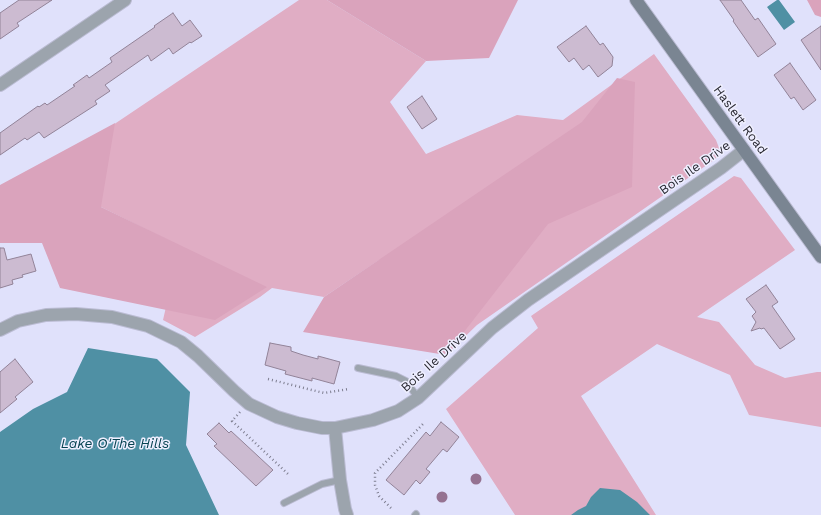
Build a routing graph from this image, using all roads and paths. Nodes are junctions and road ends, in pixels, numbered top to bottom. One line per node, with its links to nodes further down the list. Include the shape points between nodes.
1 (125, 0): 3 (street)
2 (636, 0): 4 (main road, Haslett Road)
3 (0, 84)
4 (744, 150): 5 (main road, Haslett Road); 10 (street, Bois Ile Drive, via 528,300 492,328)
5 (821, 257)
6 (0, 330): 11 (street, Bois Ile Drive, via 18,322 46,315 76,314 112,317 148,326 181,342)
7 (358, 368): 10 (lane, via 396,376 406,381)
8 (268, 379): 9 (path, via 324,393)
9 (349, 389)
10 (418, 398): 13 (street, Bois Ile Drive, via 398,411 373,420)
11 (249, 404): 13 (street, Bois Ile Drive, via 296,423); 14 (path, via 232,421)
12 (423, 424): 17 (path, via 375,472 375,485 379,496)
13 (335, 428): 15 (street)
14 (290, 476)
15 (340, 480): 16 (lane, via 322,484); 18 (street)
16 (284, 503)
17 (391, 508)
18 (347, 515)

